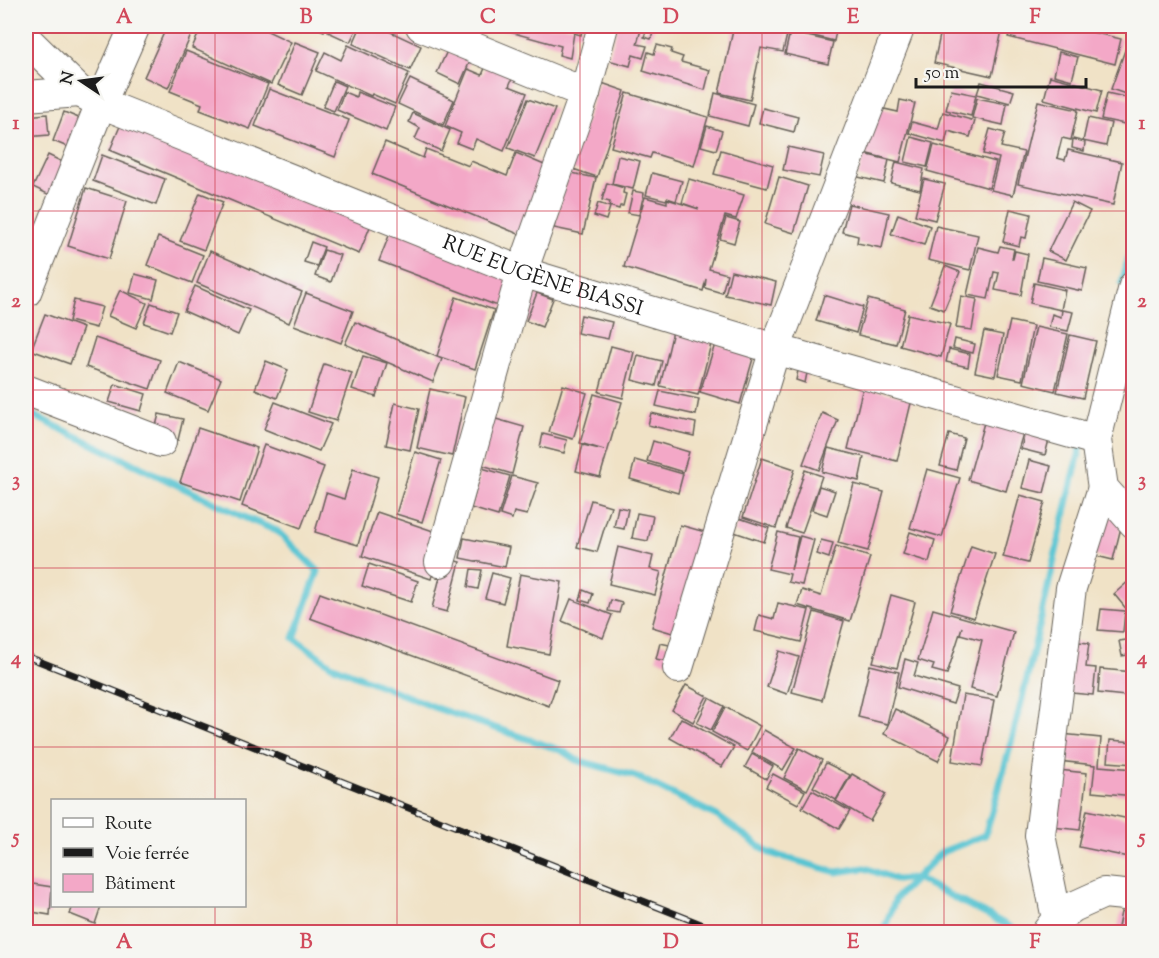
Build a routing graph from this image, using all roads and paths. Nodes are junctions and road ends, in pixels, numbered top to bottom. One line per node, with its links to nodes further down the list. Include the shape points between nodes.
1 (135, 26): 8 (street)
2 (421, 26): 6 (street)
3 (603, 26): 6 (street)
4 (900, 26): 12 (street)
5 (26, 39): 8 (street, RUE EUGÈNE BIASSI)
6 (585, 93): 9 (street)
7 (26, 96): 8 (street)
8 (91, 97): 9 (street, RUE EUGÈNE BIASSI); 11 (street)
9 (522, 272): 12 (street, RUE EUGÈNE BIASSI); 18 (street)
10 (1134, 286): 14 (street)
11 (26, 292)
12 (776, 349): 14 (street, RUE EUGÈNE BIASSI); 19 (street)
13 (26, 390): 15 (street)
14 (1096, 440): 16 (street)
15 (161, 442)
16 (1103, 488): 17 (street); 21 (street, via 1071,588 1042,824)
17 (1134, 523)
18 (440, 562)
19 (678, 668)
20 (1134, 896): 21 (street, via 1104,893 1072,907)
21 (1052, 926)

